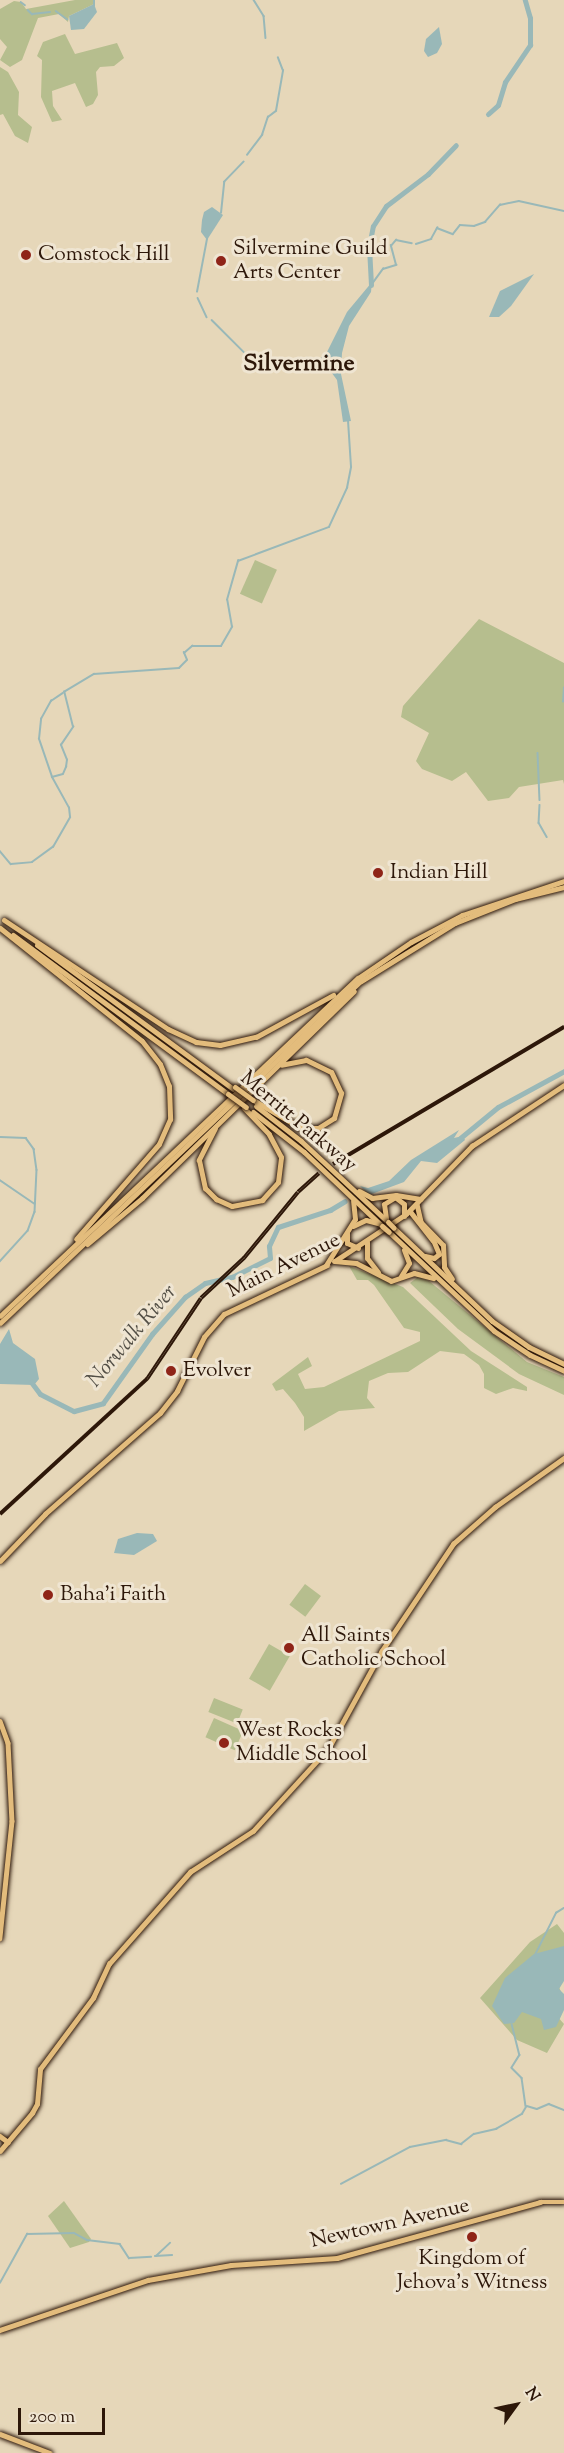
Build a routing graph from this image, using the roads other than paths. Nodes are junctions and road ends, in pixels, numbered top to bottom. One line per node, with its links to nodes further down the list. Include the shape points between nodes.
1 (564, 881): 5 (highway, via 462,915)
2 (564, 887): 4 (highway, via 484,910)
3 (1, 922): 5 (highway, via 190,1041 213,1045 236,1042 290,1021); 6 (highway, Merritt Parkway); 25 (highway, via 154,1054 172,1101 169,1124 157,1148)
4 (400, 954): 7 (highway, via 363,983); 25 (highway, via 330,1008)
5 (371, 968): 25 (highway, via 328,1004)
6 (139, 1023): 9 (highway, Merritt Parkway); 9 (highway, Merritt Parkway, via 215,1084)
7 (258, 1083): 10 (highway); 11 (highway, via 285,1063 309,1061 333,1075 340,1089 341,1104 328,1123 308,1129)
8 (564, 1085): 14 (main road, Main Avenue, via 472,1146)
9 (231, 1091): 11 (highway, bridge); 11 (highway, bridge)
10 (241, 1099): 11 (highway, via 207,1138 199,1161 200,1176 208,1191 219,1201 237,1206 255,1204 268,1195 281,1170 273,1138); 25 (highway, via 142,1198)
11 (248, 1104): 12 (highway, Merritt Parkway); 13 (highway, Merritt Parkway)
12 (340, 1177): 14 (highway, via 368,1197 396,1195); 17 (highway, Merritt Parkway)
13 (343, 1188): 17 (highway, Merritt Parkway); 30 (highway, via 356,1206 357,1215)
14 (419, 1202): 15 (main road, Main Avenue); 22 (main road, via 421,1222)
15 (410, 1211): 16 (main road, Main Avenue); 19 (main road)
16 (404, 1216): 17 (highway, via 403,1201 391,1198 383,1210); 21 (main road, Main Avenue)
17 (385, 1224): 18 (highway, Merritt Parkway, bridge); 23 (highway, via 368,1220 357,1223 346,1237 349,1245)
18 (391, 1230): 20 (highway, Merritt Parkway); 26 (highway, Merritt Parkway)
19 (432, 1240): 26 (highway, via 439,1249 437,1257 430,1259)
20 (398, 1241): 21 (highway, via 409,1263 402,1275 391,1278 369,1263); 31 (highway, Merritt Parkway)
21 (367, 1242): 23 (main road, Main Avenue)
22 (443, 1245): 27 (highway)
23 (358, 1248): 28 (main road, Main Avenue)
24 (450, 1251): 27 (highway)
25 (70, 1253): 29 (highway); 29 (highway)
26 (420, 1253): 32 (highway, Merritt Parkway)
27 (444, 1257): 32 (highway, via 447,1273)
28 (334, 1261): 30 (main road, Main Avenue); 31 (highway, via 356,1263 391,1281 414,1273 426,1274)
29 (59, 1262): 33 (highway); 34 (highway)
30 (326, 1265): 38 (main road, Main Avenue, via 224,1314 204,1336 164,1408 107,1463 45,1514)
31 (446, 1286): 36 (highway, Merritt Parkway, via 513,1345)
32 (473, 1304): 35 (highway, Merritt Parkway, via 510,1335)
33 (0, 1316)
34 (0, 1323)
35 (564, 1364)
36 (564, 1371)
37 (564, 1458): 42 (main road, via 495,1507 453,1544 381,1652 328,1749 253,1831 190,1872 109,1964 93,1998 40,2069 37,2104)
38 (0, 1561)
39 (0, 1721): 40 (main road, via 8,1743 12,1821)
40 (0, 1938)
41 (0, 2136): 42 (main road)
42 (8, 2142): 43 (main road)
43 (0, 2151)
44 (564, 2202): 45 (main road, Newtown Avenue, via 540,2202 337,2258 204,2269 116,2290)
45 (0, 2330)
46 (0, 2434): 47 (main road)
47 (50, 2453)

